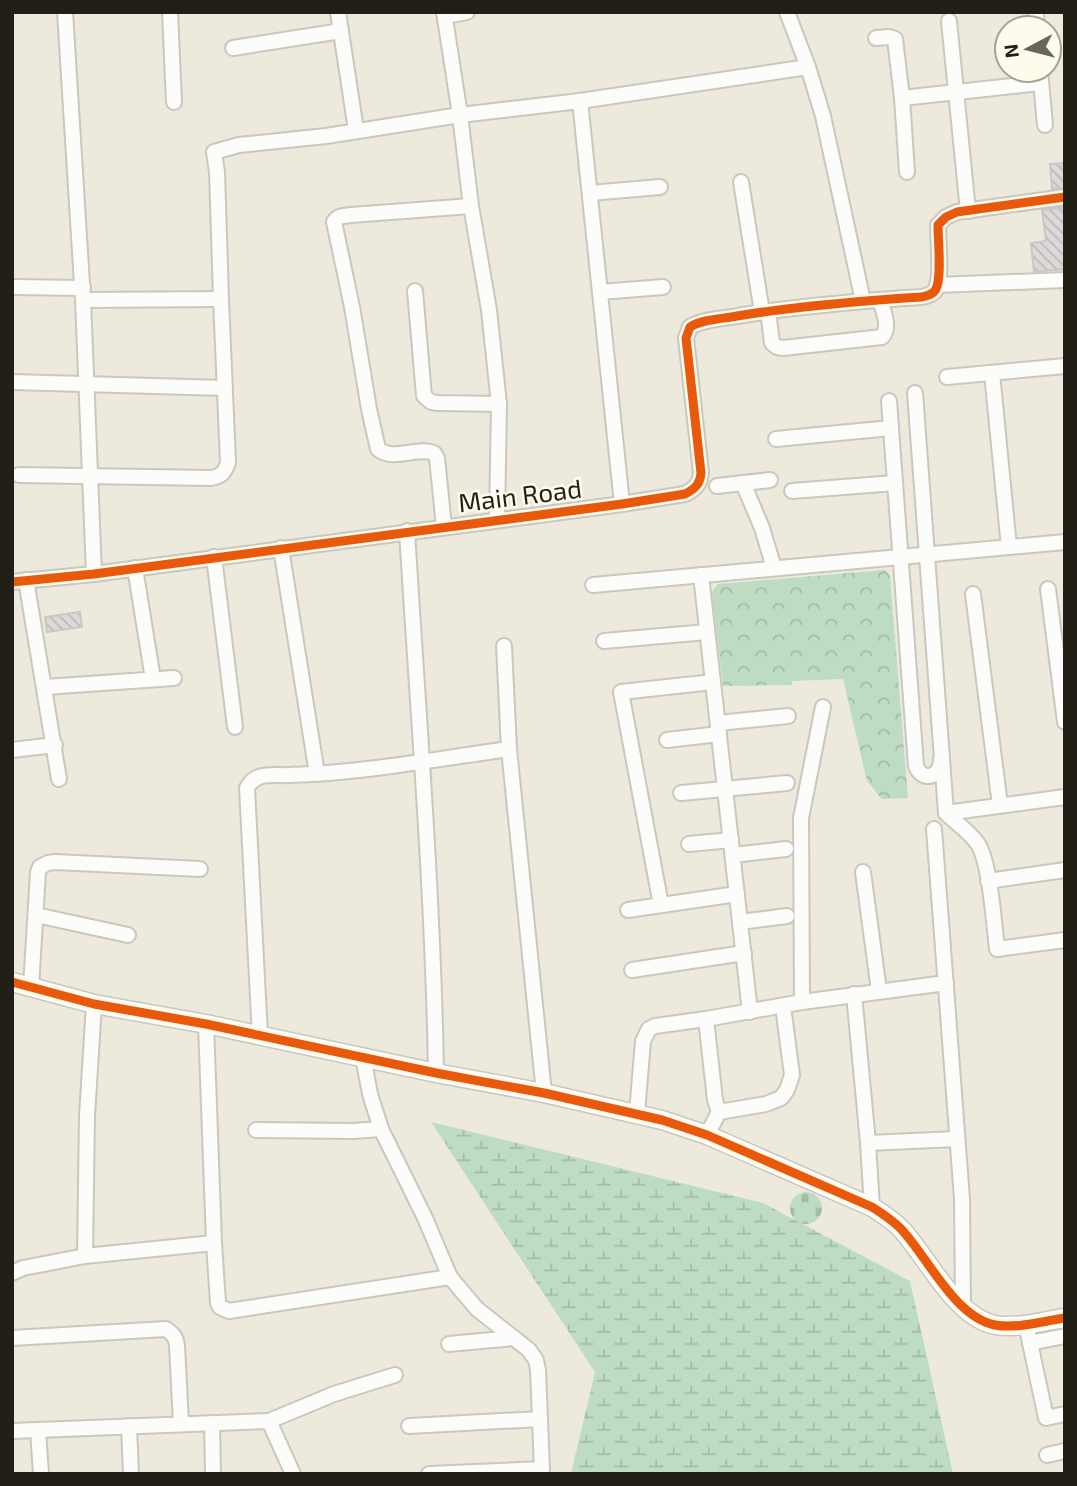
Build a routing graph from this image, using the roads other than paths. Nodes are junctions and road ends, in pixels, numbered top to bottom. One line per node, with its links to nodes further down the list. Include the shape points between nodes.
1 (65, 12): 34 (street)
2 (170, 12): 16 (street)
3 (338, 12): 8 (street)
4 (467, 12): 6 (street)
5 (787, 12): 11 (street)
6 (444, 14): 18 (street)
7 (949, 21): 14 (street)
8 (341, 31): 10 (street); 20 (street)
9 (876, 38): 15 (street, via 895,40)
10 (233, 48)
11 (808, 67): 17 (street); 37 (street)
12 (998, 84): 14 (street)
13 (1041, 84): 19 (street)
14 (956, 92): 15 (street); 27 (street)
15 (902, 98): 21 (street)
16 (174, 102)
17 (580, 102): 18 (street); 24 (street)
18 (460, 115): 20 (street); 26 (street)
19 (1045, 125)
20 (356, 130): 35 (street, via 214,152)
21 (907, 172)
22 (741, 182): 38 (street)
23 (660, 187): 24 (street)
24 (590, 193): 33 (street)
25 (1065, 197): 27 (street)
26 (471, 206): 47 (street); 59 (street, via 340,216 334,222 378,449 388,454 434,453)
27 (968, 211): 29 (street, via 946,217 938,225)
28 (1065, 280): 29 (street)
29 (937, 285): 36 (street, Main Road, via 930,295)
30 (14, 287): 34 (street)
31 (663, 287): 33 (street)
32 (415, 291): 47 (street, via 424,396 438,403)
33 (600, 292): 57 (street)
34 (83, 294): 35 (street); 43 (street)
35 (221, 299): 44 (street)
36 (880, 300): 37 (street, Main Road); 38 (street, via 886,333 863,340 777,347)
37 (863, 301): 38 (street, Main Road)
38 (765, 312): 57 (street, Main Road, via 690,327 686,338 701,473 698,485 685,494)
39 (1065, 366): 40 (street)
40 (992, 373): 41 (street); 62 (street)
41 (947, 377)
42 (12, 382): 43 (street)
43 (86, 384): 44 (street); 51 (street)
44 (225, 388): 51 (street, via 228,463 219,477)
45 (915, 393): 64 (street)
46 (889, 401): 48 (street)
47 (499, 404): 58 (street)
48 (891, 428): 49 (street); 54 (street)
49 (776, 439)
50 (19, 475): 51 (street)
51 (90, 477): 69 (street)
52 (770, 480): 53 (street)
53 (743, 483): 55 (street); 68 (street)
54 (895, 483): 56 (street); 66 (street)
55 (717, 486)
56 (792, 491)
57 (622, 504): 58 (street, Main Road)
58 (497, 520): 59 (street, Main Road)
59 (444, 527): 60 (street, Main Road)
60 (407, 531): 63 (street, Main Road); 92 (street)
61 (1065, 542): 62 (street)
62 (1009, 547): 64 (street)
63 (281, 548): 65 (street, Main Road); 93 (street)
64 (926, 555): 66 (street); 91 (street)
65 (214, 557): 67 (street, Main Road); 85 (street)
66 (900, 557): 68 (street); 91 (street, via 919,772 928,776 938,772)
67 (135, 568): 69 (street, Main Road); 79 (street)
68 (774, 569): 70 (street)
69 (94, 574): 71 (street, Main Road)
70 (701, 575): 72 (street); 75 (street)
71 (19, 581): 81 (street)
72 (593, 585)
73 (1048, 589): 84 (street)
74 (973, 594): 99 (street)
75 (708, 632): 76 (street); 80 (street)
76 (604, 641)
77 (504, 646): 89 (street)
78 (174, 678): 79 (street)
79 (153, 680): 81 (street)
80 (713, 682): 86 (street); 111 (street, via 621,692)
81 (45, 687): 88 (street)
82 (823, 707): 125 (street, via 801,818)
83 (788, 716): 86 (street)
84 (1065, 722)
85 (235, 727)
86 (719, 729): 87 (street); 96 (street)
87 (667, 740)
88 (55, 745): 90 (street); 94 (street)
89 (509, 749): 92 (street); 134 (street)
90 (12, 751)
91 (942, 758): 100 (street)
92 (421, 763): 93 (street); 133 (street)
93 (317, 774): 131 (street, via 257,777 247,788)
94 (59, 779)
95 (787, 783): 96 (street)
96 (725, 789): 97 (street); 102 (street)
97 (681, 793)
98 (1065, 797): 99 (street)
99 (1000, 806): 100 (street)
100 (946, 813): 109 (street, via 980,847)
101 (934, 829): 121 (street)
102 (731, 840): 103 (street); 105 (street)
103 (689, 844)
104 (786, 849): 105 (street)
105 (733, 855): 110 (street)
106 (200, 869): 113 (street, via 48,863 38,872)
107 (1065, 870): 109 (street)
108 (863, 872): 123 (street)
109 (988, 881): 117 (street, via 997,948)
110 (737, 894): 111 (street); 115 (street)
111 (661, 905): 112 (street)
112 (628, 910)
113 (36, 915): 116 (street); 122 (street)
114 (787, 916): 115 (street)
115 (740, 922): 118 (street)
116 (128, 935)
117 (1065, 940)
118 (744, 953): 119 (street); 128 (street)
119 (632, 970)
120 (12, 982): 122 (street)
121 (946, 983): 123 (street); 140 (street)
122 (31, 987): 126 (street)
123 (879, 991): 124 (street)
124 (854, 994): 125 (street); 141 (street)
125 (802, 1002): 127 (street)
126 (94, 1004): 130 (street); 144 (street)
127 (783, 1006): 128 (street); 135 (street, via 792,1075 787,1090 766,1104)
128 (750, 1012): 129 (street)
129 (706, 1019): 135 (street); 136 (street, via 649,1029 643,1041)
130 (206, 1024): 131 (street); 143 (street)
131 (260, 1036): 132 (street)
132 (363, 1057): 133 (street); 137 (street)
133 (436, 1073): 134 (street)
134 (544, 1093): 136 (street)
135 (719, 1112): 139 (street)
136 (637, 1113): 139 (street)
137 (382, 1129): 138 (street); 146 (street)
138 (256, 1130)
139 (707, 1135): 142 (street)
140 (957, 1139): 141 (street); 147 (street)
141 (868, 1143): 142 (street)
142 (872, 1207): 147 (street, via 903,1231)
143 (214, 1243): 144 (street); 146 (street, via 218,1303 229,1311)
144 (85, 1256): 145 (street)
145 (12, 1273)
146 (450, 1277): 152 (street, via 477,1309)
147 (963, 1306): 149 (street, via 986,1322)
148 (1065, 1318): 149 (street)
149 (1026, 1324): 153 (street)
150 (1065, 1336): 153 (street)
151 (12, 1338): 160 (street, via 166,1329 176,1339)
152 (513, 1338): 154 (street); 157 (street, via 536,1360)
153 (1030, 1343): 156 (street, via 1046,1418)
154 (449, 1344)
155 (395, 1375): 158 (street)
156 (1065, 1414)
157 (540, 1419): 162 (street); 171 (street, via 542,1469)
158 (269, 1421): 159 (street); 170 (street)
159 (212, 1423): 160 (street); 169 (street)
160 (180, 1424): 161 (street)
161 (129, 1426): 163 (street); 168 (street)
162 (409, 1426)
163 (38, 1430): 164 (street); 167 (street)
164 (12, 1432)
165 (1065, 1451): 166 (street)
166 (1047, 1455)
167 (41, 1474)
168 (131, 1474)
169 (213, 1474)
170 (293, 1474)
171 (429, 1474)

